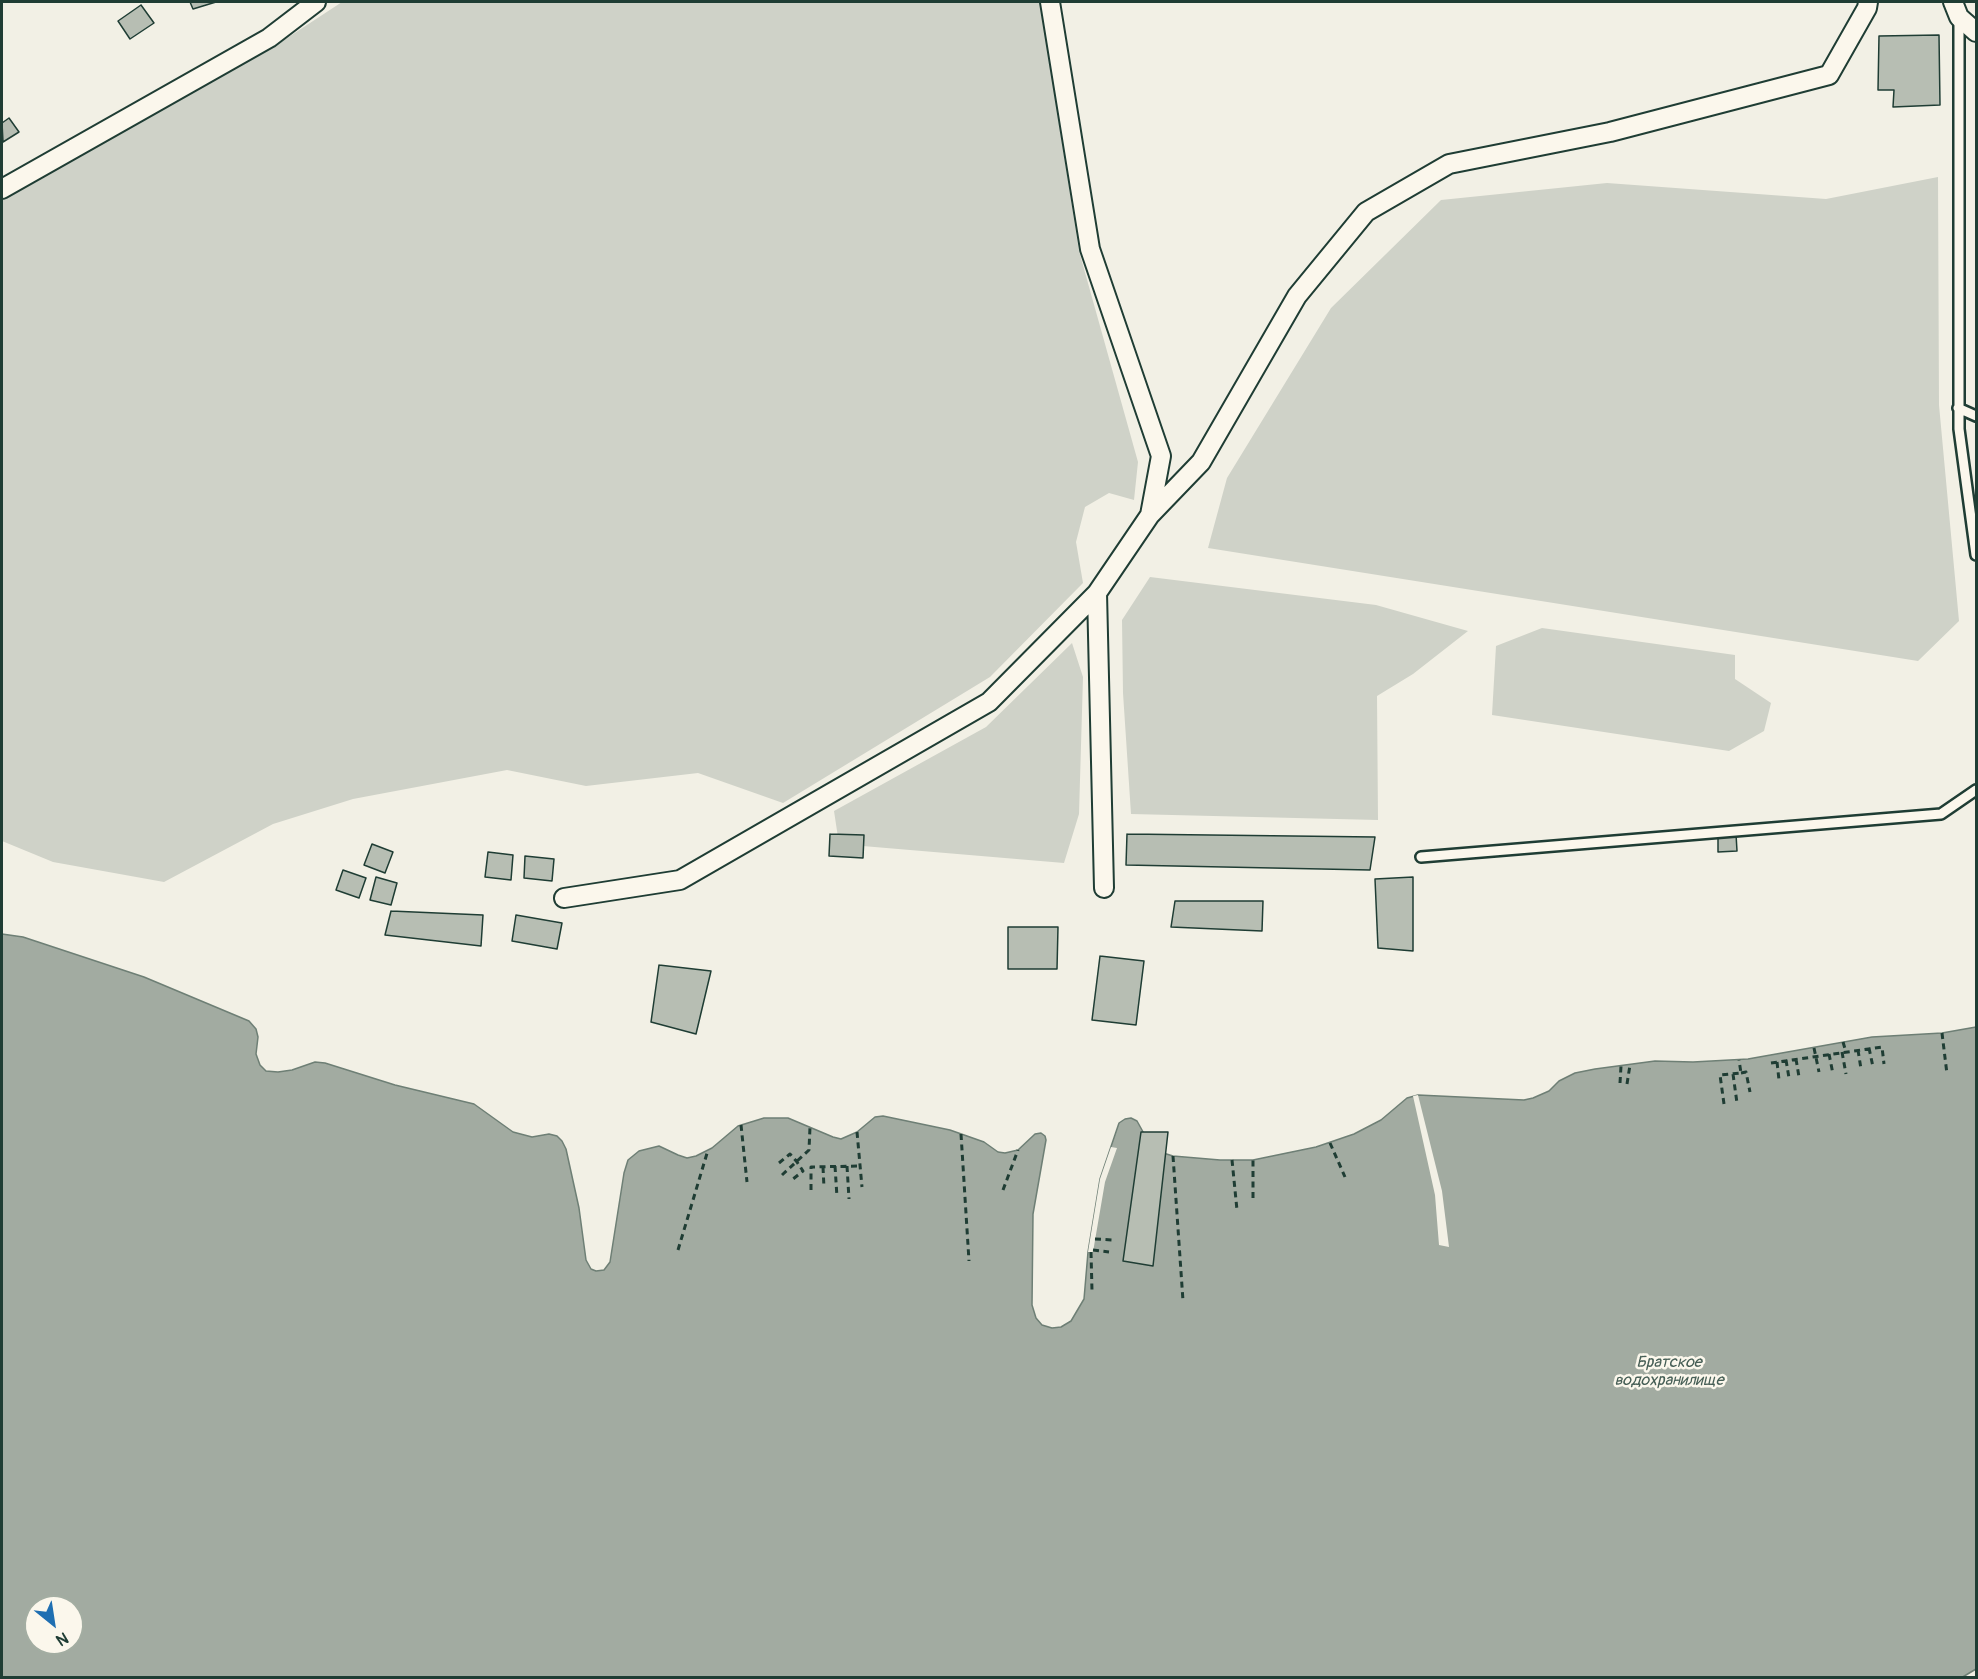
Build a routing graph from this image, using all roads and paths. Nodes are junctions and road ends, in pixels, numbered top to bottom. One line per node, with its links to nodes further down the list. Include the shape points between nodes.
1 (316, 2): 6 (street, via 269,38)
2 (1050, 2): 9 (street, via 1090,249 1161,456)
3 (1868, 2): 9 (street, via 1829,75 1610,132 1449,164 1366,212 1297,296 1201,462)
4 (1956, 9): 5 (street); 7 (lane)
5 (1977, 32)
6 (2, 189)
7 (1958, 408): 8 (lane); 10 (lane)
8 (1977, 416)
9 (1150, 515): 11 (street)
10 (1977, 555)
11 (1097, 593): 14 (street); 15 (street, via 989,702 680,880)
12 (1977, 790): 13 (lane, via 1941,814)
13 (1421, 857)
14 (1104, 888)
15 (564, 898)
16 (1942, 1033): 39 (path)
17 (1843, 1042): 21 (path)
18 (1814, 1048): 23 (path)
19 (1869, 1048): 20 (path); 30 (path, via 1881,1047); 32 (path)
20 (1858, 1050): 21 (path); 33 (path)
21 (1844, 1052): 22 (path); 38 (path)
22 (1829, 1054): 23 (path); 37 (path)
23 (1816, 1056): 24 (path); 35 (path)
24 (1797, 1059): 26 (path); 40 (path)
25 (1739, 1060): 34 (path)
26 (1786, 1060): 27 (path); 41 (path)
27 (1777, 1062): 28 (path); 42 (path)
28 (1771, 1063)
29 (1630, 1065): 44 (path)
30 (1884, 1065)
31 (1621, 1066): 43 (path)
32 (1873, 1067)
33 (1861, 1069)
34 (1741, 1072): 36 (path); 45 (path, via 1746,1072)
35 (1818, 1072)
36 (1733, 1074): 46 (path); 47 (path, via 1720,1075)
37 (1833, 1074)
38 (1846, 1074)
39 (1947, 1074)
40 (1799, 1077)
41 (1789, 1078)
42 (1779, 1080)
43 (1620, 1083)
44 (1627, 1084)
45 (1750, 1092)
46 (1737, 1103)
47 (1724, 1104)
48 (741, 1125): 67 (path)
49 (810, 1127): 58 (path, via 808,1150)
50 (857, 1132): 62 (path)
51 (961, 1134): 80 (path)
52 (1330, 1143): 65 (path)
53 (708, 1150): 78 (path)
54 (1018, 1150): 71 (path)
55 (1173, 1156): 84 (path)
56 (1232, 1160): 75 (path)
57 (1253, 1160): 73 (path)
58 (797, 1162): 59 (path, via 790,1154); 64 (path); 66 (path, via 803,1170)
59 (779, 1163)
60 (835, 1166): 61 (path); 63 (path); 72 (path)
61 (847, 1166): 62 (path); 74 (path)
62 (860, 1166): 68 (path)
63 (823, 1167): 69 (path); 70 (path, via 811,1167)
64 (782, 1175)
65 (1345, 1177)
66 (793, 1179)
67 (747, 1182)
68 (862, 1186)
69 (824, 1188)
70 (811, 1190)
71 (1003, 1190)
72 (837, 1197)
73 (1253, 1198)
74 (849, 1199)
75 (1237, 1210)
76 (1095, 1239): 77 (path)
77 (1112, 1240)
78 (678, 1250)
79 (1109, 1252): 82 (path, via 1092,1251)
80 (969, 1261)
81 (1085, 1281): 82 (path)
82 (1092, 1281): 83 (path)
83 (1092, 1291)
84 (1183, 1301)

